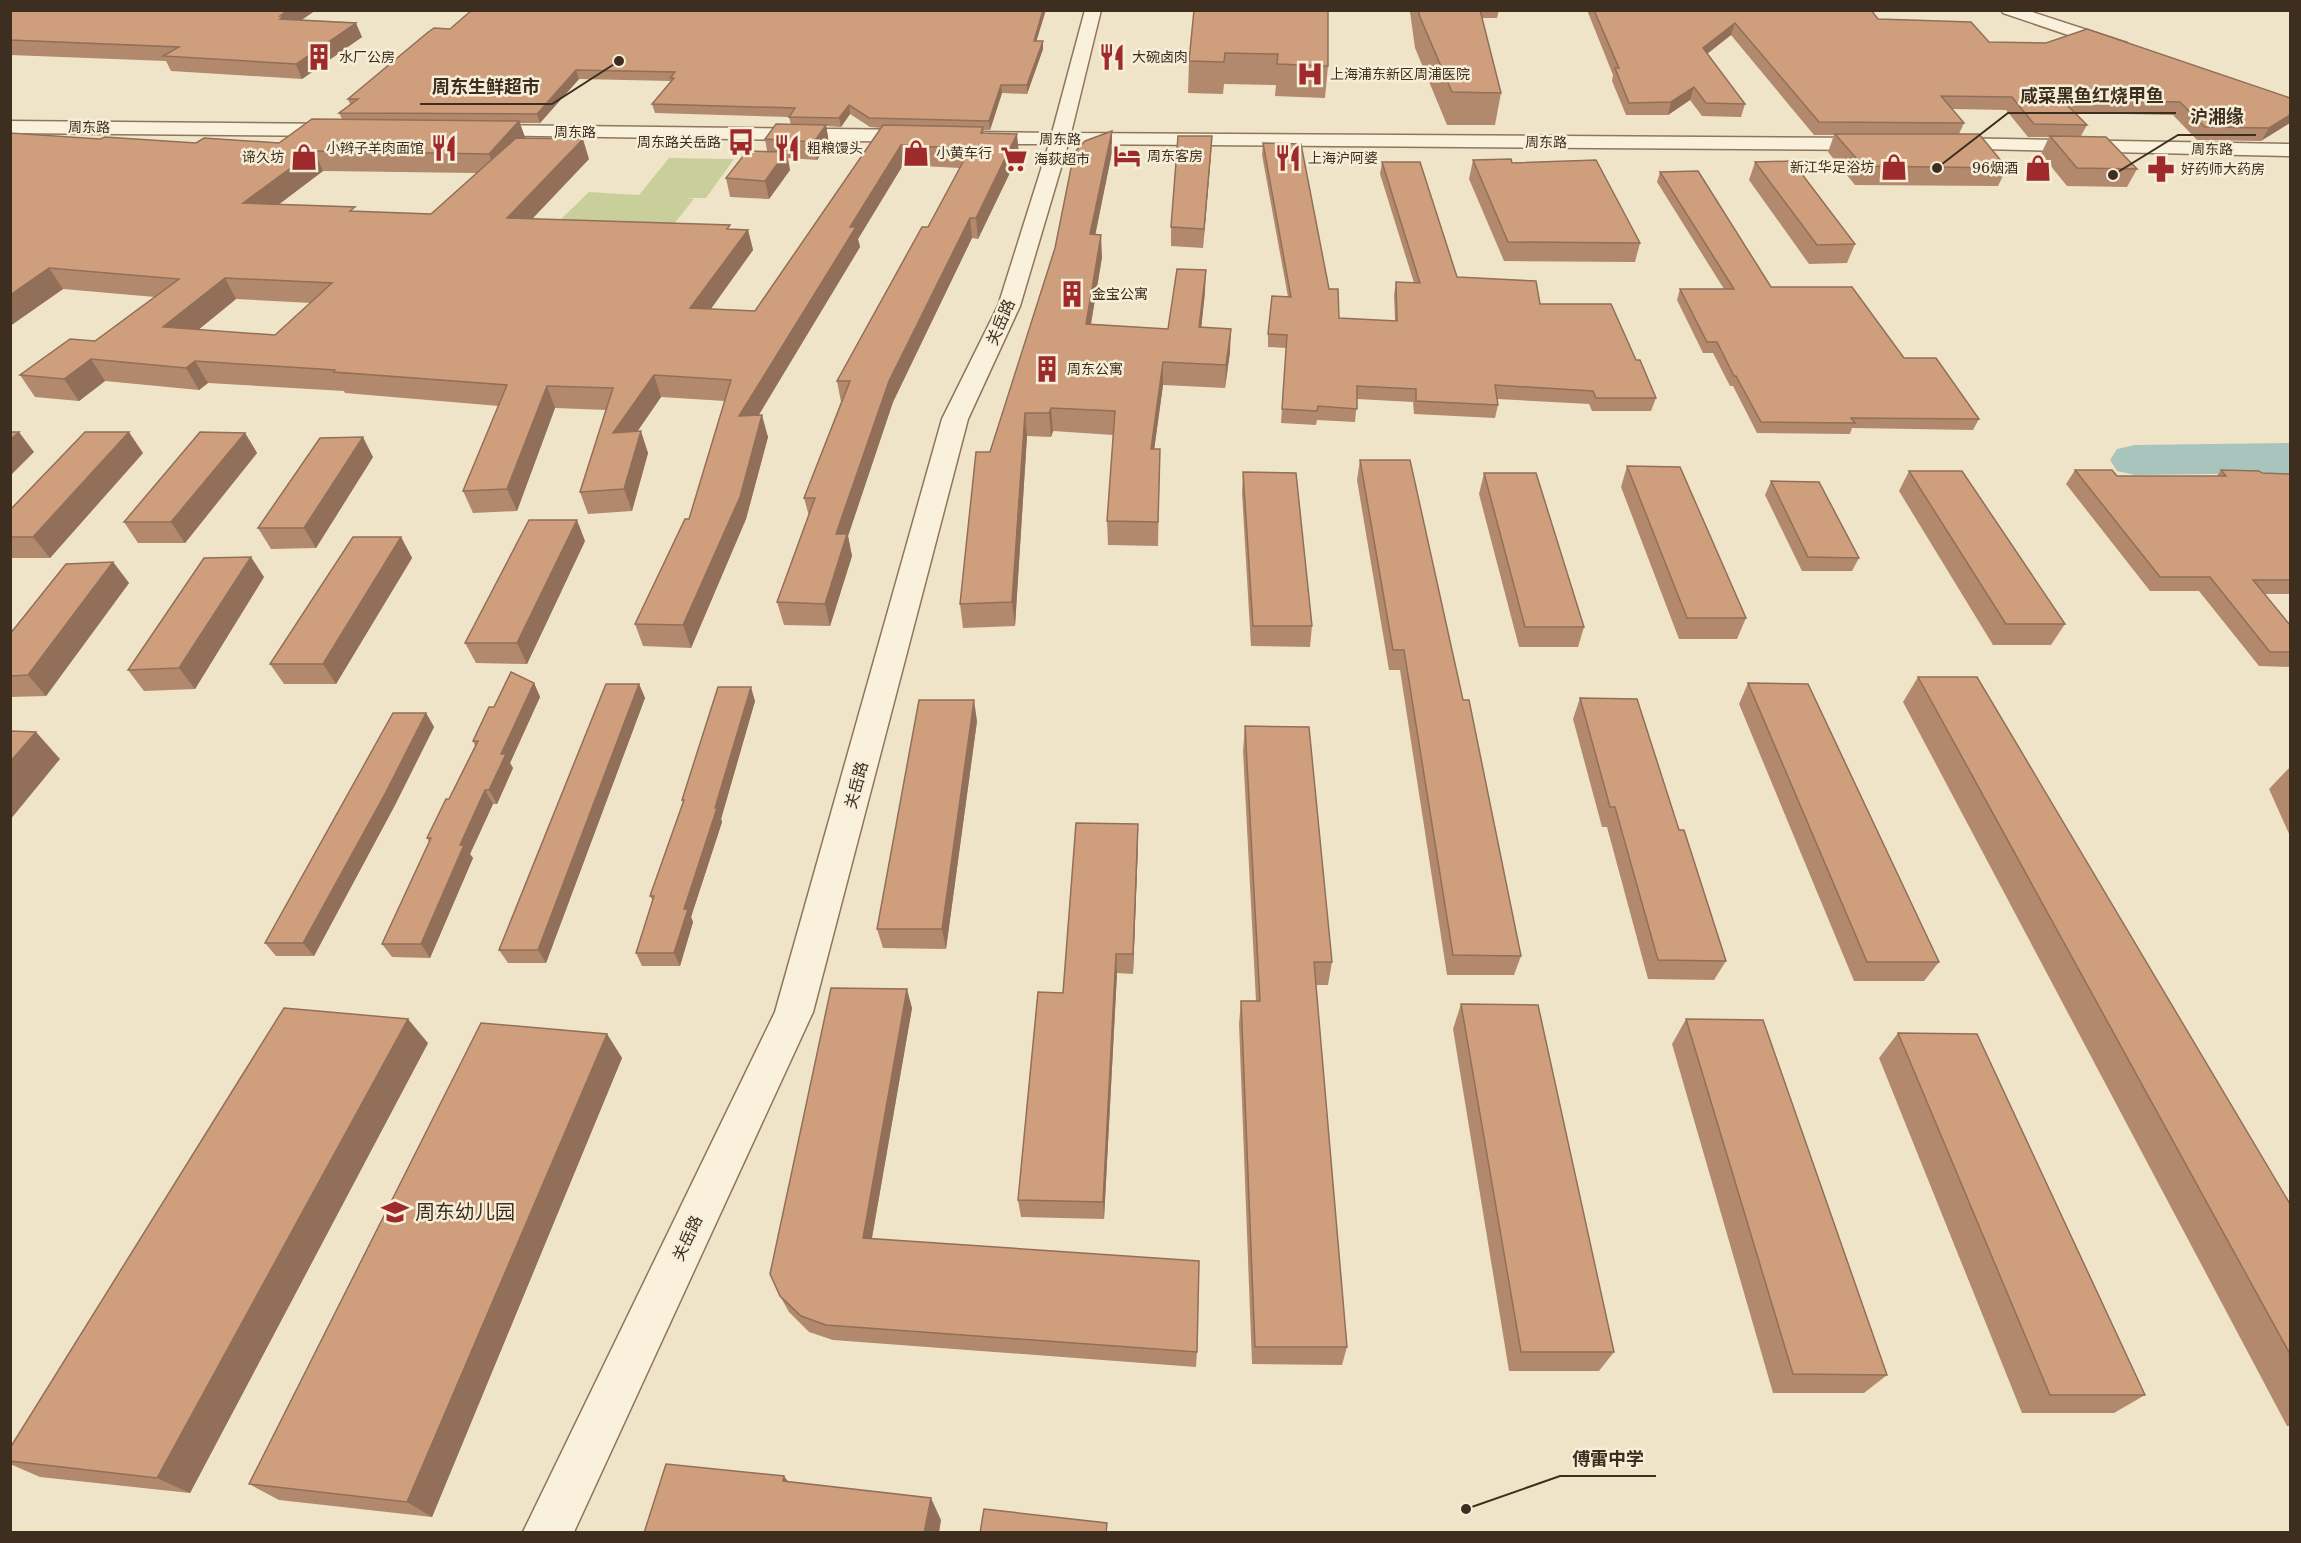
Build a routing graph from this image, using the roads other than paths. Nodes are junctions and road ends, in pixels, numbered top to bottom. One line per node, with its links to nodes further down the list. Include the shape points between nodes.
1 (1094, 10): 7 (street, 关岳路)
2 (2009, 10): 3 (street)
3 (2136, 52)
4 (10, 126): 5 (street, 周东路)
5 (358, 130)
6 (453, 131): 7 (street, 周东路)
7 (1060, 140): 8 (street, 周东路); 11 (street, 关岳路, via 1009,306 955,419 794,1012)
8 (1896, 144)
9 (1928, 144): 10 (street, 周东路)
10 (2290, 150)
11 (548, 1533)

